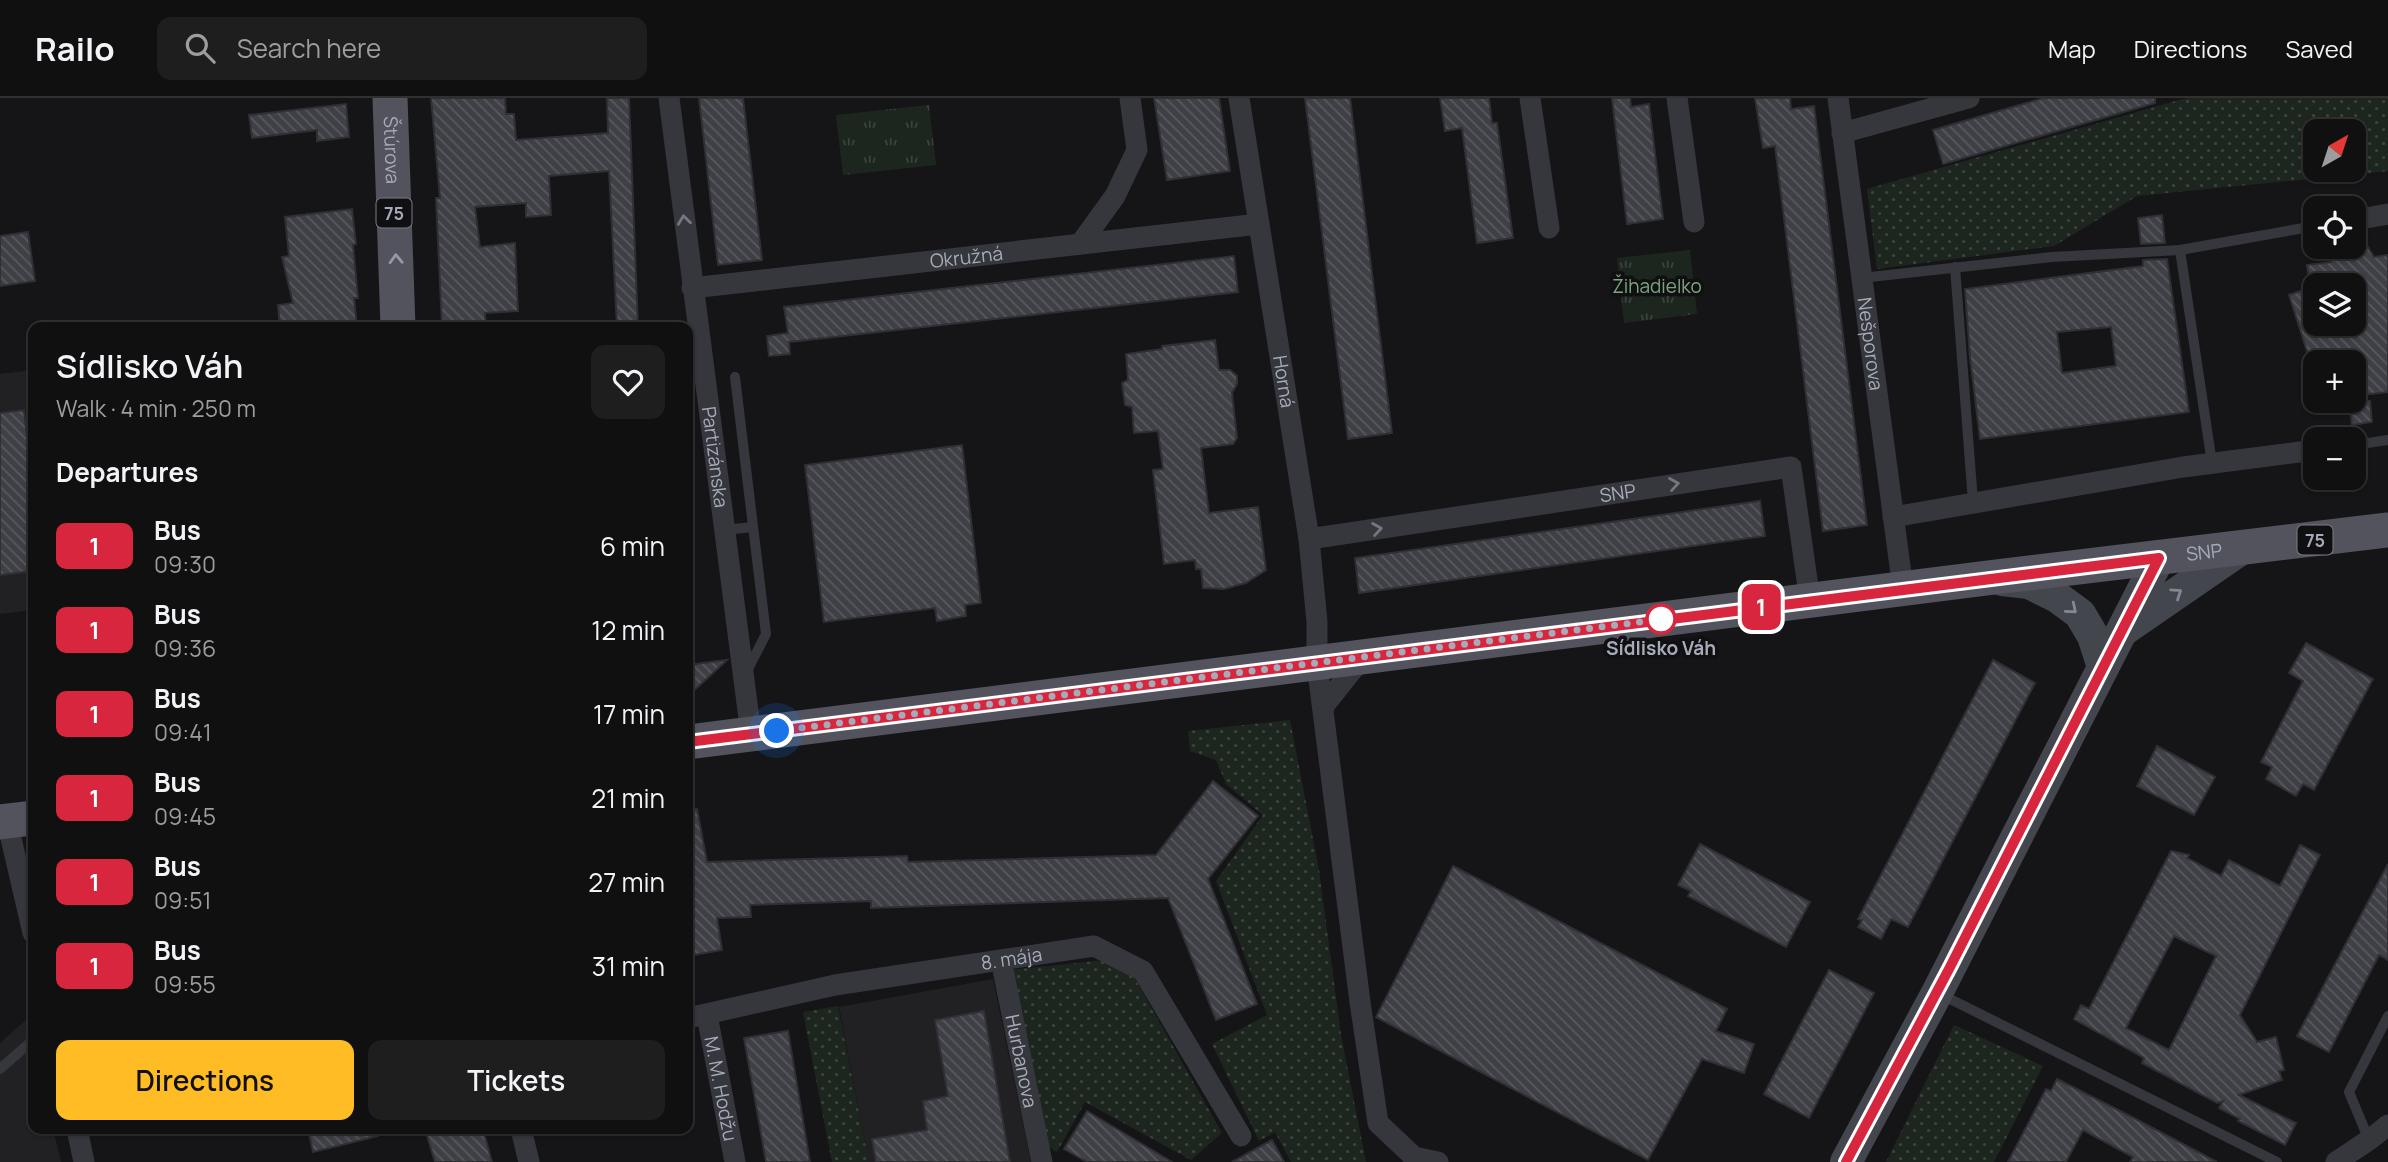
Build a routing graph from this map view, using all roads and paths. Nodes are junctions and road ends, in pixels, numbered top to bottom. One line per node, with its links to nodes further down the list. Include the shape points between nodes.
1 (390, 98): 21 (main road, Štúrova / 75, one-way to 1)
2 (669, 98): 20 (street, Partizánska, one-way to 2)
3 (1130, 98): 16 (street, via 1137,150 1115,195)
4 (1239, 98): 13 (street, Horná)
5 (1530, 98): 14 (street)
6 (1676, 98): 12 (street)
7 (1838, 98): 9 (street, Nešporova)
8 (1969, 98): 9 (street)
9 (1842, 134): 19 (street, Nešporova)
10 (2388, 214): 11 (street)
11 (2366, 218)
12 (1694, 222)
13 (1259, 224): 16 (street, Okružná); 32 (street, Horná)
14 (1549, 228)
15 (2303, 228): 17 (lane)
16 (1081, 243): 20 (street, Okružná)
17 (2180, 250): 18 (lane); 26 (lane)
18 (1955, 267): 19 (lane); 27 (lane)
19 (1861, 278): 28 (street, Nešporova)
20 (692, 288): 30 (street, Partizánska)
21 (398, 322)
22 (735, 377): 29 (lane)
23 (2388, 440): 24 (lane)
24 (2366, 443)
25 (2303, 452): 26 (street)
26 (2212, 463): 27 (street)
27 (1973, 502): 28 (street)
28 (1893, 517): 36 (street, Nešporova)
29 (753, 527): 30 (lane); 42 (lane, via 766,634)
30 (724, 530): 42 (street, Partizánska)
31 (2388, 530): 33 (main road, SNP / 75)
32 (1309, 539): 37 (street, SNP, one-way to 37, via 1791,467); 40 (street, Horná)
33 (2241, 549): 34 (main road, SNP / 75); 38 (main road, one-way to 33)
34 (2159, 558): 35 (main road, SNP / 75); 38 (main road)
35 (1987, 578): 36 (main road, SNP / 75); 41 (main road, one-way to 41, via 2029,583 2080,614)
36 (1903, 590): 37 (main road, SNP / 75)
37 (1810, 601): 39 (main road, SNP / 75)
38 (2121, 631): 41 (main road)
39 (1362, 658): 40 (main road, SNP / 75); 43 (street)
40 (1317, 664): 43 (street, Horná); 44 (main road, SNP / 75)
41 (2103, 667): 49 (main road)
42 (744, 678): 44 (street, Partizánska)
43 (1323, 708): 63 (street, Horná, via 1378,1122 1414,1157)
44 (751, 734): 45 (main road, SNP / 75)
45 (693, 741)
46 (13, 820): 47 (street)
47 (28, 905)
48 (1001, 960): 50 (street, 8. mája, via 835,985); 57 (street, 8. mája, via 1094,946 1143,971); 62 (street, Hurbanova)
49 (1937, 993): 64 (main road); 65 (lane)
50 (697, 1016): 61 (street, M. M. Hodžu)
51 (2388, 1016): 58 (lane, via 2349,1091)
52 (28, 1044): 53 (lane)
53 (0, 1069)
54 (2388, 1125): 58 (street)
55 (78, 1134): 59 (street)
56 (522, 1134): 60 (street)
57 (1241, 1136)
58 (2369, 1140): 66 (street)
59 (84, 1162)
60 (529, 1162)
61 (735, 1162)
62 (1042, 1162)
63 (1438, 1162)
64 (1846, 1162)
65 (2277, 1162)
66 (2336, 1162)

